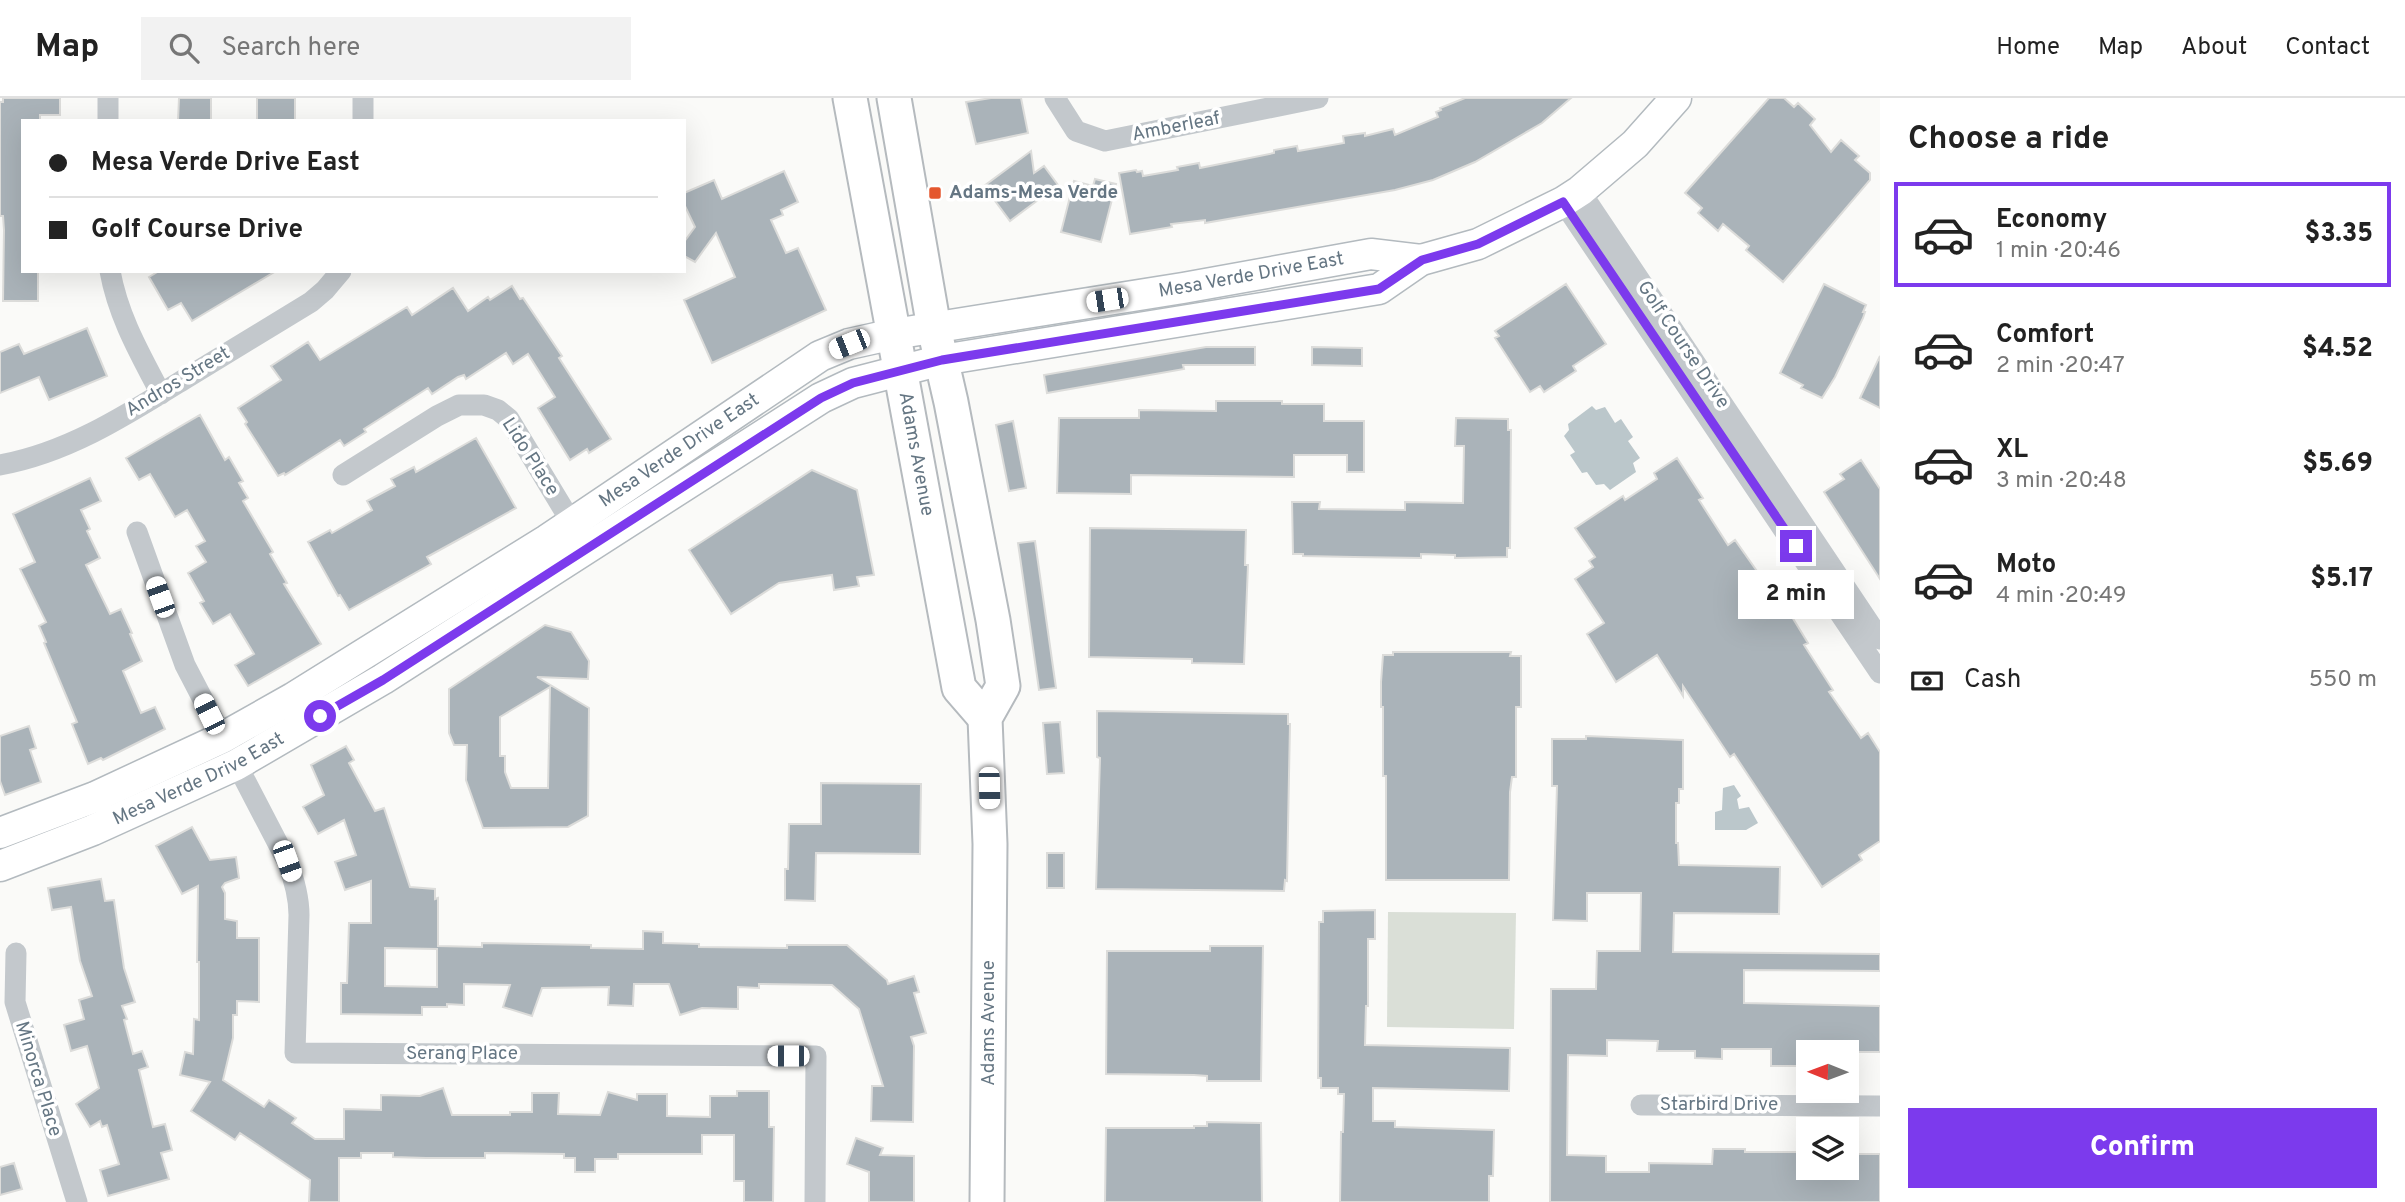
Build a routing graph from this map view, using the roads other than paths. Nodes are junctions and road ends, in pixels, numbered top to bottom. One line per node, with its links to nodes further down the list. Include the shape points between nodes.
1 (108, 98): 8 (street)
2 (363, 98): 9 (street)
3 (850, 98): 15 (main road, Adams Avenue)
4 (894, 98): 14 (main road)
5 (1055, 98): 7 (street, Amberleaf, via 1076,131 1105,141)
6 (1676, 98): 10 (street, Mesa Verde Drive East, via 1635,144)
7 (1306, 100)
8 (108, 119)
9 (363, 119)
10 (1572, 197): 11 (street, Mesa Verde Drive East, via 1478,244); 24 (street, Golf Course Drive); 25 (street, Golf Course Drive)
11 (1422, 260): 14 (street, Mesa Verde Drive East, via 1371,254); 16 (street, Mesa Verde Drive East, via 1379,289)
12 (110, 273): 18 (street, via 128,332)
13 (339, 273): 18 (street, Andros Street, via 310,302)
14 (934, 328): 15 (street, Mesa Verde Drive East); 16 (main road)
15 (894, 334): 17 (main road, Adams Avenue); 21 (street, Mesa Verde Drive East, via 820,356)
16 (942, 360): 17 (street, Mesa Verde Drive East); 26 (main road, via 1003,685)
17 (901, 369): 23 (street, Mesa Verde Drive East, via 821,398); 26 (main road, Adams Avenue, via 960,688)
18 (161, 394): 19 (street, Andros Street, via 63,448)
19 (0, 465)
20 (343, 475): 21 (street, Lido Place, via 449,408 484,405 509,419)
21 (572, 523): 23 (street, Lido Place); 27 (street, Mesa Verde Drive East, via 371,651)
22 (137, 532): 27 (street, Serang Place, via 185,665)
23 (587, 548): 28 (street, Mesa Verde Drive East, via 383,680)
24 (1880, 639)
25 (1880, 673)
26 (985, 718): 36 (main road, Adams Avenue, via 990,844)
27 (222, 738): 28 (street, Serang Place); 29 (street, Mesa Verde Drive East, via 95,797)
28 (236, 765): 30 (street, Mesa Verde Drive East); 35 (street, Serang Place, via 287,861 299,900 295,1053 816,1056)
29 (0, 833)
30 (0, 866)
31 (16, 953): 34 (street, Minorca Place, via 15,1002)
32 (1641, 1105): 33 (street, Starbird Drive)
33 (1880, 1106)
34 (76, 1202)
35 (815, 1202)
36 (987, 1202)

